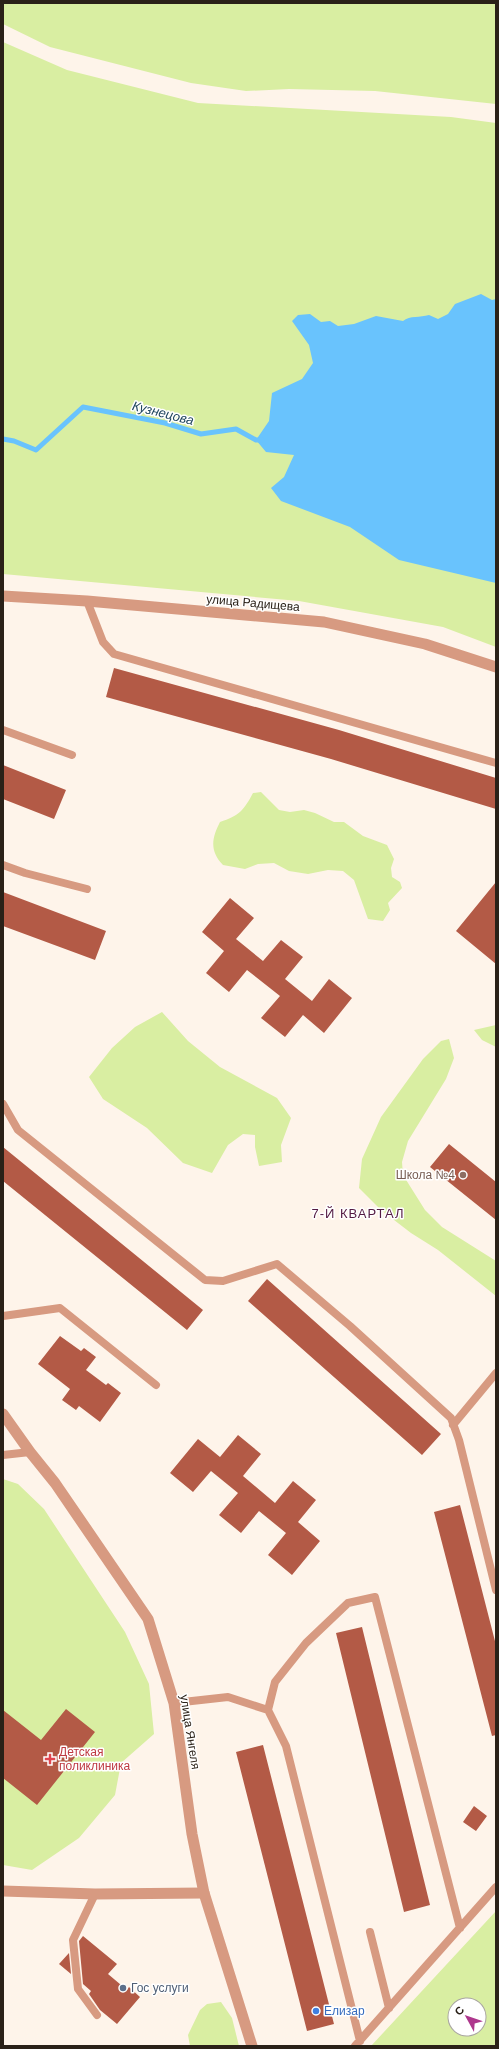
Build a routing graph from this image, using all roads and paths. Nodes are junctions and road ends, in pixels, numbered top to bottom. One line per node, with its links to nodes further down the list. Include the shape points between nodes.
1 (3, 596): 2 (street, улица Радищева)
2 (87, 601): 3 (street, улица Радищева, via 324,622 425,644); 6 (lane, via 103,642 114,654)
3 (496, 667)
4 (3, 730): 5 (lane)
5 (72, 755)
6 (496, 763)
7 (3, 865): 8 (lane)
8 (86, 889)
9 (3, 1104): 14 (lane, via 18,1130 205,1280 223,1281 277,1264 378,1352 450,1418)
10 (3, 1316): 12 (lane, via 60,1308)
11 (496, 1373): 14 (lane)
12 (156, 1386)
13 (3, 1414): 15 (street, улица Янгеля)
14 (453, 1425): 17 (lane, via 460,1440)
15 (30, 1452): 16 (lane); 18 (street, улица Янгеля, via 55,1483 148,1619)
16 (3, 1455)
17 (496, 1590)
18 (174, 1703): 19 (lane, via 228,1697); 22 (street, улица Янгеля, via 192,1834)
19 (268, 1710): 24 (lane, via 275,1682 306,1643 348,1604 375,1597); 28 (lane, via 286,1746)
20 (496, 1887): 24 (lane)
21 (3, 1891): 23 (street)
22 (204, 1893): 23 (street); 29 (street, улица Янгеля)
23 (95, 1894): 27 (lane, via 72,1940 78,1988)
24 (460, 1928): 26 (lane)
25 (370, 1932): 26 (lane)
26 (389, 2008): 28 (lane)
27 (97, 2016)
28 (357, 2044)
29 (252, 2046)

